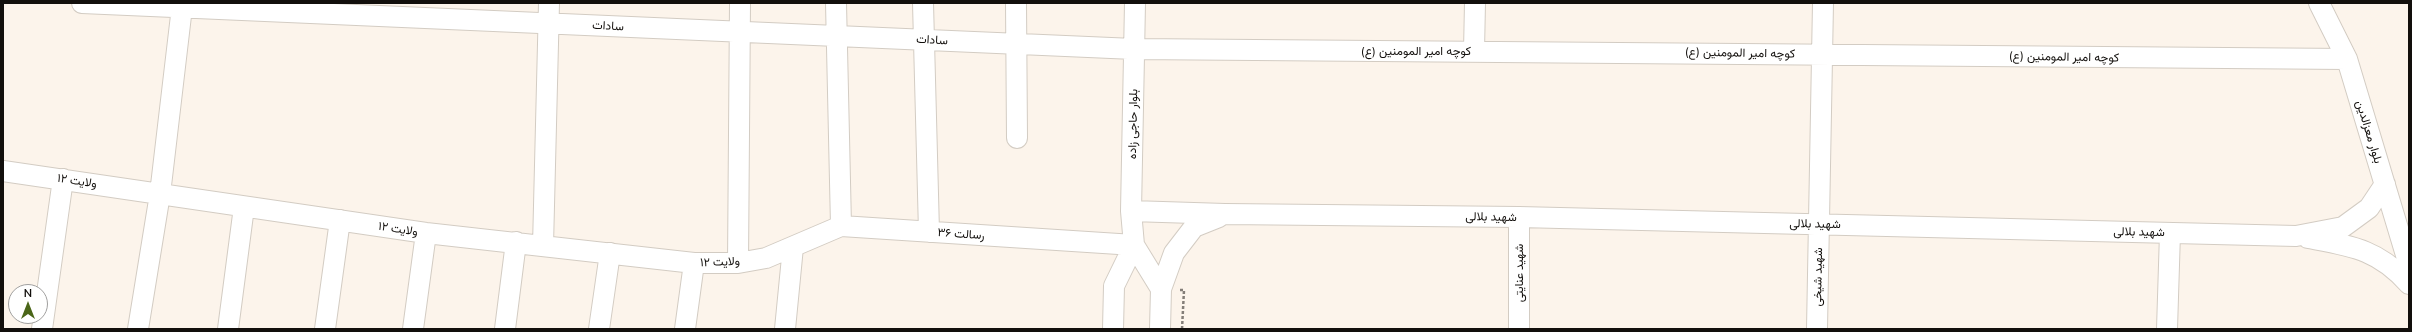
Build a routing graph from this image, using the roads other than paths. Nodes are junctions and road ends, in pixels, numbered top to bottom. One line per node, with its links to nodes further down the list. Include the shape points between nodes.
1 (82, 3): 11 (street, سادات)
2 (550, 3): 16 (street)
3 (740, 3): 17 (street)
4 (836, 3): 18 (street)
5 (923, 3): 19 (street)
6 (1016, 3): 20 (street)
7 (1135, 3): 21 (street, بلوار حاجی زاده)
8 (1475, 3): 22 (street)
9 (1823, 3): 23 (street, شهید شیخی)
10 (2318, 3): 24 (street, بلوار معزالدین)
11 (122, 4): 13 (street, سادات)
12 (215, 6): 13 (street, سادات); 14 (street, سادات)
13 (182, 8): 29 (street)
14 (310, 8): 15 (street, سادات)
15 (396, 10): 16 (street, سادات)
16 (549, 23): 17 (street, سادات); 43 (street)
17 (741, 32): 18 (street, سادات); 47 (street)
18 (836, 36): 19 (street, سادات); 36 (street)
19 (923, 40): 20 (street, سادات); 37 (street)
20 (1017, 44): 21 (street, سادات); 25 (street)
21 (1134, 49): 22 (street, کوچه امیر المومنین (ع)); 31 (street, بلوار حاجی زاده)
22 (1474, 51): 23 (street, کوچه امیر المومنین (ع))
23 (1822, 54): 24 (street, کوچه امیر المومنین (ع)); 35 (street, شهید شیخی)
24 (2347, 59): 28 (street, بلوار معزالدین)
25 (1017, 138)
26 (3, 171): 27 (street, ولایت ۱۲)
27 (62, 179): 29 (street, ولایت ۱۲); 51 (street)
28 (2385, 184): 40 (street, شهید بلالی, via 2369,208 2343,227); 48 (street, بلوار معزالدین)
29 (160, 194): 30 (street, ولایت ۱۲); 52 (street)
30 (244, 206): 34 (street, ولایت ۱۲); 53 (street)
31 (1131, 210): 32 (street, شهید بلالی); 42 (street, بلوار حاجی زاده)
32 (1225, 214): 33 (street, شهید بلالی); 50 (street, via 1194,227 1174,253)
33 (1519, 217): 35 (street, شهید بلالی); 62 (street, شهید عنایتی)
34 (340, 220): 38 (street, ولایت ۱۲); 54 (street)
35 (1819, 224): 39 (street, شهید بلالی); 63 (street, شهید شیخی)
36 (841, 226): 37 (street, رسالت ۳۶); 44 (street, رسالت ۳۶)
37 (929, 232): 42 (street, رسالت ۳۶)
38 (426, 233): 41 (street, ولایت ۱۲); 55 (street)
39 (2170, 233): 40 (street, شهید بلالی); 64 (street)
40 (2296, 236): 49 (street, via 2359,248 2383,260)
41 (516, 242): 43 (street, ولایت ۱۲); 56 (street)
42 (1134, 245): 50 (street, بلوار حاجی زاده); 60 (street, via 1114,286)
43 (543, 246): 45 (street, ولایت ۱۲)
44 (793, 247): 47 (street, ولایت ۱۲, via 766,258); 59 (street)
45 (610, 253): 46 (street, ولایت ۱۲); 57 (street)
46 (694, 263): 47 (street, ولایت ۱۲); 58 (street)
47 (738, 263)
48 (2409, 264)
49 (2409, 284)
50 (1161, 289): 61 (street)
51 (42, 329)
52 (138, 329)
53 (228, 329)
54 (325, 329)
55 (412, 329)
56 (505, 329)
57 (599, 329)
58 (686, 329)
59 (785, 329)
60 (1113, 329)
61 (1160, 329)
62 (1519, 329)
63 (1816, 329)
64 (2167, 329)

